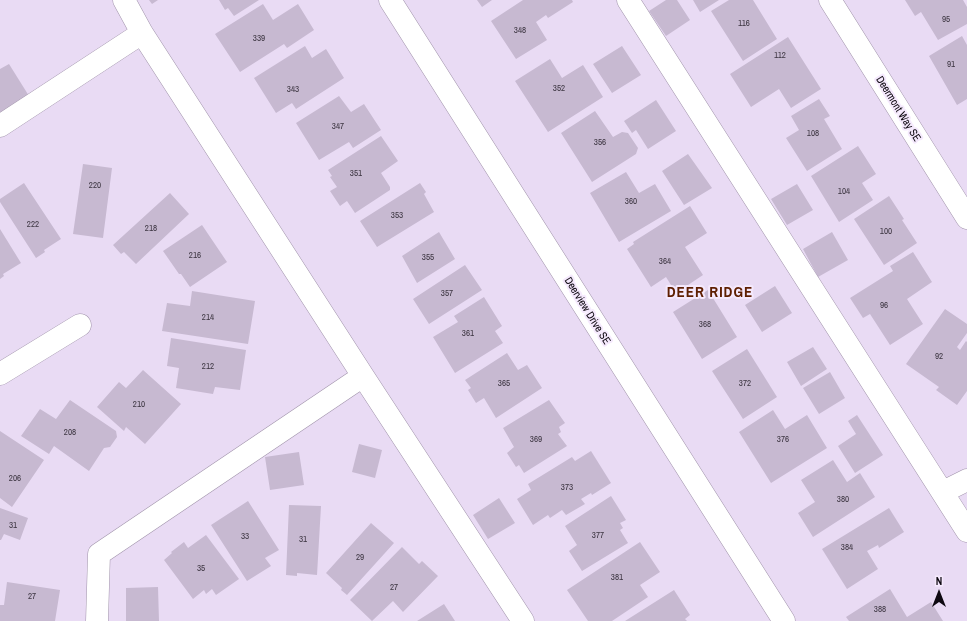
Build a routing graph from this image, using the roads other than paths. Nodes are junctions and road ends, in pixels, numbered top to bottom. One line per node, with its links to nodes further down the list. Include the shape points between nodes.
1 (124, 0): 5 (street)
2 (390, 0): 16 (street, Deerview Drive SE)
3 (628, 0): 12 (street)
4 (830, 0): 7 (street, Deermont Way SE)
5 (142, 33): 6 (street); 10 (street)
6 (0, 126)
7 (967, 218)
8 (80, 324): 9 (street)
9 (0, 374)
10 (363, 376): 14 (street, via 99,554); 15 (street)
11 (967, 480): 12 (street)
12 (943, 492): 13 (street)
13 (967, 531)
14 (96, 621)
15 (523, 621)
16 (784, 621)

